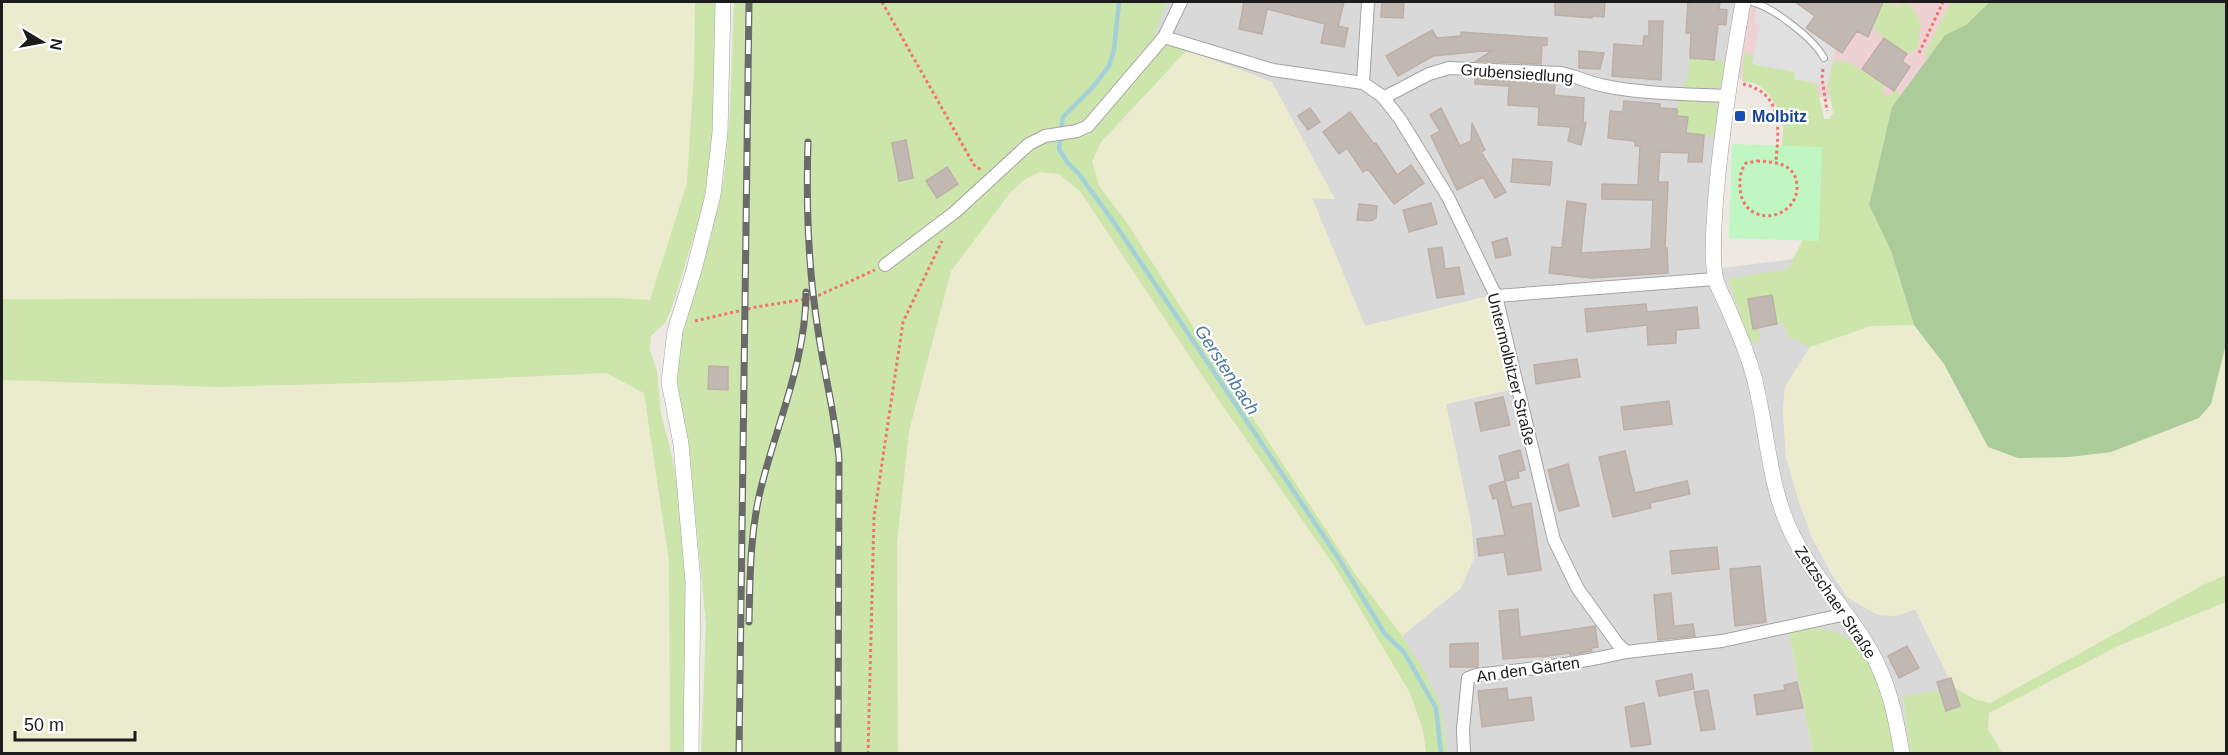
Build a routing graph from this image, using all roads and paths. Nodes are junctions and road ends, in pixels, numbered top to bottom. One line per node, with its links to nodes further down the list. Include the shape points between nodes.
1 (723, 2): 21 (street, via 722,111 712,195)
2 (882, 2): 16 (path, via 974,165)
3 (1181, 2): 8 (street)
4 (1368, 2): 11 (street)
5 (1743, 2): 12 (street, Zetzschaer Straße)
6 (1752, 2): 10 (lane, via 1782,19 1818,48)
7 (1943, 2): 9 (path)
8 (1164, 37): 11 (street, Untermolbitzer Straße, via 1273,70); 16 (street, via 1088,126 1029,144)
9 (1919, 53)
10 (1824, 58): 14 (path, via 1822,78)
11 (1363, 83): 13 (street, Untermolbitzer Straße)
12 (1728, 88): 13 (street, Grubensiedlung, via 1615,88 1560,73 1449,68); 15 (path, via 1751,86 1773,104 1777,118); 19 (street, Zetzschaer Straße, via 1714,233)
13 (1383, 98): 20 (street, Untermolbitzer Straße, via 1448,197)
14 (1827, 111)
15 (1776, 162): 15 (path, via 1788,166 1795,175 1796,195 1792,204 1770,215 1752,212 1745,207 1740,189 1742,169 1751,162)
16 (993, 178): 17 (street)
17 (955, 212): 18 (street); 25 (path, via 903,322 874,517)
18 (885, 265): 21 (path, via 813,298 756,306)
19 (1715, 279): 20 (street); 22 (street, Zetzschaer Straße, via 1754,377 1777,500 1812,569)
20 (1496, 296): 23 (street, Untermolbitzer Straße, via 1554,540 1578,589)
21 (677, 325): 24 (street, via 669,382 681,444 693,582)
22 (1846, 614): 23 (street, via 1722,641); 27 (street, Zetzschaer Straße, via 1887,684 1896,711)
23 (1626, 652): 26 (street, An den Gärten, via 1468,678)
24 (691, 753)
25 (867, 753)
26 (1464, 753)
27 (1902, 753)

